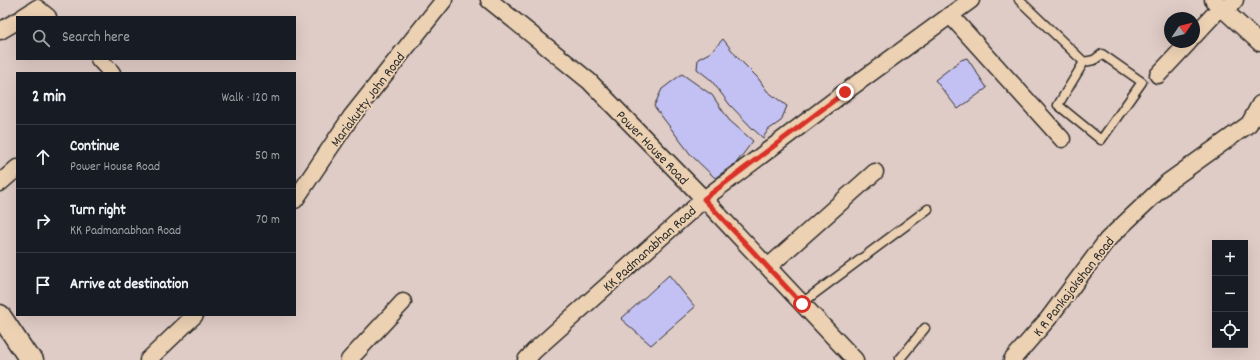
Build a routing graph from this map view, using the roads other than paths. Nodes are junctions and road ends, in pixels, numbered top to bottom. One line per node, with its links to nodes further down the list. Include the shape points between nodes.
1 (444, 0): 23 (street, Mariakutty John Road, via 351,117)
2 (971, 0): 6 (street, KK Padmanabhan Road)
3 (1019, 0): 15 (lane)
4 (500, 3): 24 (street, Power House Road, via 588,81)
5 (1224, 5): 10 (street); 12 (street)
6 (950, 15): 19 (street); 24 (street, KK Padmanabhan Road)
7 (25, 16): 8 (street, via 37,8)
8 (47, 16)
9 (16, 22): 11 (street)
10 (1200, 30)
11 (0, 31)
12 (1260, 43)
13 (1183, 48): 17 (street)
14 (100, 60): 16 (street)
15 (1084, 62): 15 (lane, via 1094,60 1102,54 1142,82 1101,140 1058,105)
16 (111, 72)
17 (1158, 75)
18 (1260, 104): 38 (street, K R Pankajakshan Road, via 1249,124 1168,182 1106,240 1048,319)
19 (1062, 139)
20 (16, 169): 22 (street)
21 (875, 172): 26 (street)
22 (0, 183)
23 (296, 199)
24 (704, 199): 26 (street, Power House Road); 35 (street, KK Padmanabhan Road)
25 (928, 209): 28 (lane)
26 (768, 267): 28 (street, Power House Road)
27 (403, 302): 34 (street)
28 (802, 304): 36 (street, Power House Road)
29 (0, 315): 32 (street, via 28,357)
30 (194, 316): 33 (street)
31 (924, 328): 37 (lane)
32 (33, 360)
33 (148, 360)
34 (349, 360)
35 (526, 360)
36 (855, 360)
37 (899, 360)
38 (1012, 360)

